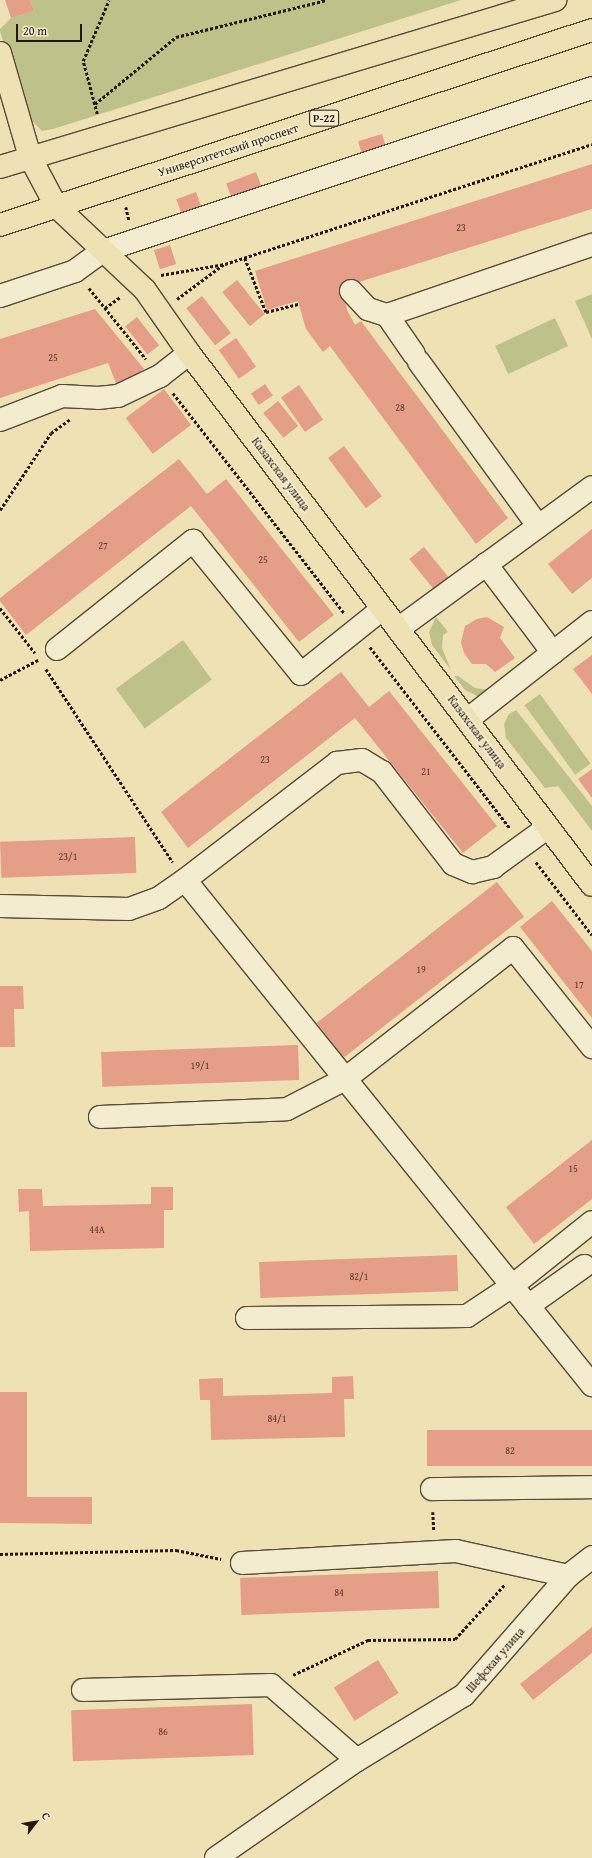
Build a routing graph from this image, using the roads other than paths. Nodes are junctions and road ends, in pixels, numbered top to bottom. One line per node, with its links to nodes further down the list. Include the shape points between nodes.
1 (555, 0): 5 (main road)
2 (592, 30): 7 (main road, Университетский проспект / Р-22)
3 (0, 53): 5 (main road, Казахская улица)
4 (592, 88): 10 (street)
5 (30, 157): 6 (main road); 7 (main road, Казахская улица)
6 (0, 167)
7 (56, 206): 8 (main road, Университетский проспект / Р-22); 10 (main road, Казахская улица)
8 (0, 225)
9 (592, 245): 13 (street)
10 (102, 252): 12 (street, via 75,271); 14 (main road, Казахская улица, via 145,290)
11 (351, 291): 13 (street, via 368,309)
12 (0, 296)
13 (387, 315): 17 (street)
14 (189, 353): 15 (street, via 160,376 118,396 62,396); 19 (main road, Казахская улица)
15 (0, 420)
16 (592, 486): 17 (street)
17 (538, 526): 18 (street)
18 (486, 564): 21 (street); 22 (street)
19 (382, 609): 21 (main road, Казахская улица); 23 (street, via 301,674 192,541)
20 (592, 622): 22 (street)
21 (398, 629): 24 (main road, Казахская улица)
22 (553, 653): 24 (street)
23 (48, 654)
24 (467, 720): 25 (main road, Казахская улица)
25 (548, 827): 26 (street, via 493,867 472,872 453,864 382,772 362,760 337,762); 27 (main road, Казахская улица)
26 (185, 880): 28 (street, via 159,898 128,909); 30 (street)
27 (592, 885)
28 (0, 906)
29 (592, 1047): 30 (street, via 513,948)
30 (345, 1079): 31 (street, via 287,1109); 34 (street)
31 (100, 1116)
32 (592, 1222): 34 (street)
33 (584, 1266): 35 (street)
34 (512, 1286): 35 (street); 36 (street, via 467,1316)
35 (528, 1306): 37 (street)
36 (247, 1318)
37 (591, 1381)
38 (592, 1487): 39 (street)
39 (432, 1489)
40 (592, 1557): 42 (street, Шефская улица)
41 (242, 1563): 42 (street, via 456,1551)
42 (568, 1576): 44 (street, Шефская улица, via 464,1695)
43 (83, 1690): 44 (street, via 270,1686)
44 (350, 1766): 45 (street, Шефская улица)
45 (216, 1858)

